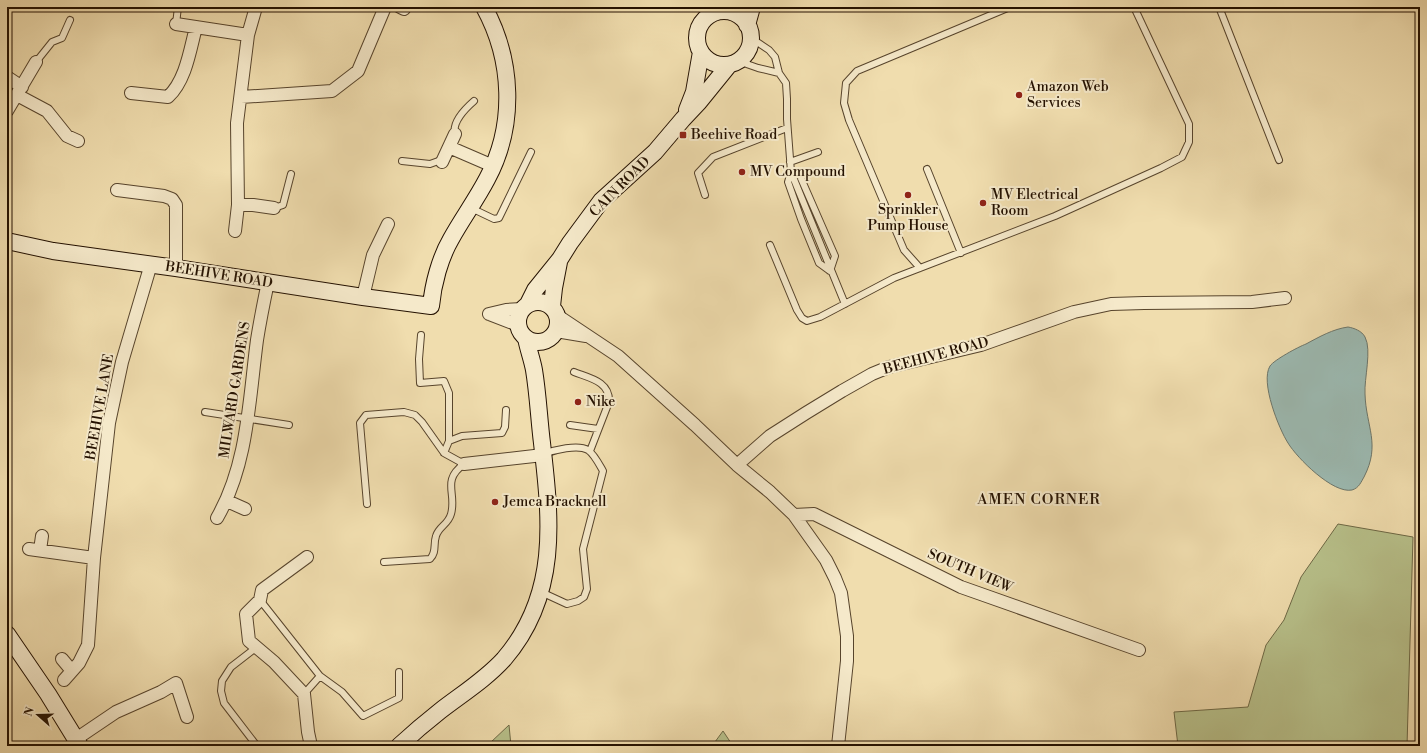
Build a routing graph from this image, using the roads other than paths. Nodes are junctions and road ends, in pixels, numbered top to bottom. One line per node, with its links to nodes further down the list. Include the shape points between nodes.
1 (178, 7): 11 (lane)
2 (256, 7): 14 (street)
3 (385, 7): 22 (street, via 358,71 332,91)
4 (484, 7): 36 (street, via 494,24 504,58 508,88 504,131)
5 (752, 7): 13 (street)
6 (1010, 7): 53 (lane, via 857,72 846,83 844,103 849,120 904,250)
7 (1134, 7): 49 (lane, via 1189,124 1189,142 1182,157 1055,216)
8 (1219, 7): 32 (lane)
9 (718, 10): 13 (street, via 737,15 743,20); 15 (street, via 700,26 697,39)
10 (70, 20): 16 (lane, via 62,38 52,42)
11 (176, 24): 12 (street)
12 (196, 27): 14 (street); 21 (street, via 186,66 175,91 168,97)
13 (749, 32): 17 (street, via 749,47 745,55); 18 (lane, via 775,56)
14 (248, 35): 22 (street)
15 (701, 52): 17 (street, via 712,62); 25 (street, CAIN ROAD, via 694,92)
16 (36, 62): 20 (street)
17 (734, 63): 18 (lane); 25 (street, CAIN ROAD)
18 (779, 73): 26 (lane, via 786,83)
19 (7, 77): 20 (street)
20 (19, 91): 24 (street); 28 (street, via 47,111 67,136)
21 (131, 93)
22 (241, 97): 42 (street, via 237,123)
23 (474, 102): 27 (lane, via 462,112 454,130)
24 (7, 111)
25 (683, 119): 50 (street, CAIN ROAD, via 655,152 602,202)
26 (787, 128): 35 (lane); 41 (lane, via 713,157 698,173)
27 (455, 134): 29 (street)
28 (78, 141)
29 (449, 147): 34 (street); 36 (street)
30 (530, 152): 44 (lane, via 499,218 494,219)
31 (818, 152): 35 (lane)
32 (1280, 160)
33 (402, 161): 34 (lane, via 430,164)
34 (443, 161)
35 (790, 162): 38 (lane)
36 (494, 166): 44 (street)
37 (927, 169): 49 (lane)
38 (791, 172): 54 (lane, via 788,182 801,220 819,263); 54 (lane, via 800,176 835,256)
39 (291, 174): 43 (lane, via 283,205)
40 (117, 190): 52 (street, via 172,199 176,205)
41 (705, 195)
42 (238, 205): 43 (street); 46 (street)
43 (274, 208)
44 (470, 208): 56 (street, BEEHIVE ROAD, via 442,258 431,306)
45 (388, 224): 56 (street, via 373,255)
46 (235, 231)
47 (7, 241): 51 (street, BEEHIVE ROAD, via 53,251)
48 (770, 245): 58 (lane, via 794,306 802,318 807,321 820,317)
49 (961, 253): 53 (lane)
50 (560, 259): 59 (street, CAIN ROAD); 60 (street, CAIN ROAD, via 554,288)
51 (150, 264): 52 (street, BEEHIVE ROAD); 84 (street, BEEHIVE LANE, via 122,362 109,423)
52 (176, 268): 55 (street, BEEHIVE ROAD)
53 (920, 268): 58 (lane, via 894,278)
54 (830, 271): 58 (lane)
55 (268, 282): 56 (street, BEEHIVE ROAD); 67 (street, MILWARD GARDENS)
56 (363, 297)
57 (1285, 298): 76 (street, BEEHIVE ROAD, via 1252,302 1111,304 1074,312 981,345 889,367 842,391 770,436)
58 (845, 304)
59 (525, 306): 60 (street, via 534,301 547,303); 61 (street, via 518,320); 61 (street, via 489,314)
60 (553, 324): 61 (street, via 536,342); 63 (street, CAIN ROAD); 76 (street, via 587,336 618,356)
61 (522, 332): 63 (street)
62 (421, 335): 71 (lane, via 420,383 444,381 449,394)
63 (534, 370): 74 (street)
64 (574, 372): 70 (lane, via 594,379 606,388 609,395 609,402)
65 (506, 410): 71 (lane, via 502,433 462,436)
66 (206, 412): 67 (lane)
67 (248, 419): 68 (lane); 77 (street, MILWARD GARDENS, via 243,447)
68 (289, 425)
69 (570, 425): 70 (lane)
70 (598, 429): 72 (lane)
71 (449, 441): 73 (lane)
72 (590, 451): 74 (lane, via 575,448 554,450); 86 (lane, via 603,471 583,549 587,589 584,597 567,604)
73 (444, 453): 75 (lane); 78 (lane, via 415,415 404,412 366,415 360,423)
74 (543, 455): 75 (street); 86 (street, via 548,541)
75 (464, 464): 85 (lane, via 453,475 452,512 447,524 437,533 434,555 430,559)
76 (736, 465): 80 (street)
77 (227, 501): 79 (street); 81 (street, MILWARD GARDENS)
78 (367, 504)
79 (245, 510)
80 (794, 515): 90 (street, SOUTH VIEW, via 814,514 961,587); 100 (street, via 826,560 841,593 847,636 847,661)
81 (217, 518)
82 (42, 536): 84 (street, via 35,550)
83 (307, 557): 87 (street, via 262,590)
84 (94, 558): 91 (street, BEEHIVE LANE, via 88,644 79,663 68,676)
85 (384, 562)
86 (541, 592): 99 (street, via 521,635 504,659 480,682)
87 (260, 600): 89 (street, via 246,614 249,641); 93 (lane)
88 (7, 634): 96 (street)
89 (257, 647): 94 (street); 97 (lane, via 231,667 222,681 221,691 224,703)
90 (1139, 650)
91 (62, 659)
92 (398, 672): 93 (lane, via 399,698 363,716 342,692)
93 (320, 676): 94 (lane)
94 (304, 694): 98 (street)
95 (187, 717): 96 (street, via 176,683 116,712)
96 (78, 743)
97 (257, 746)
98 (311, 746)
99 (399, 746)
100 (838, 746)

